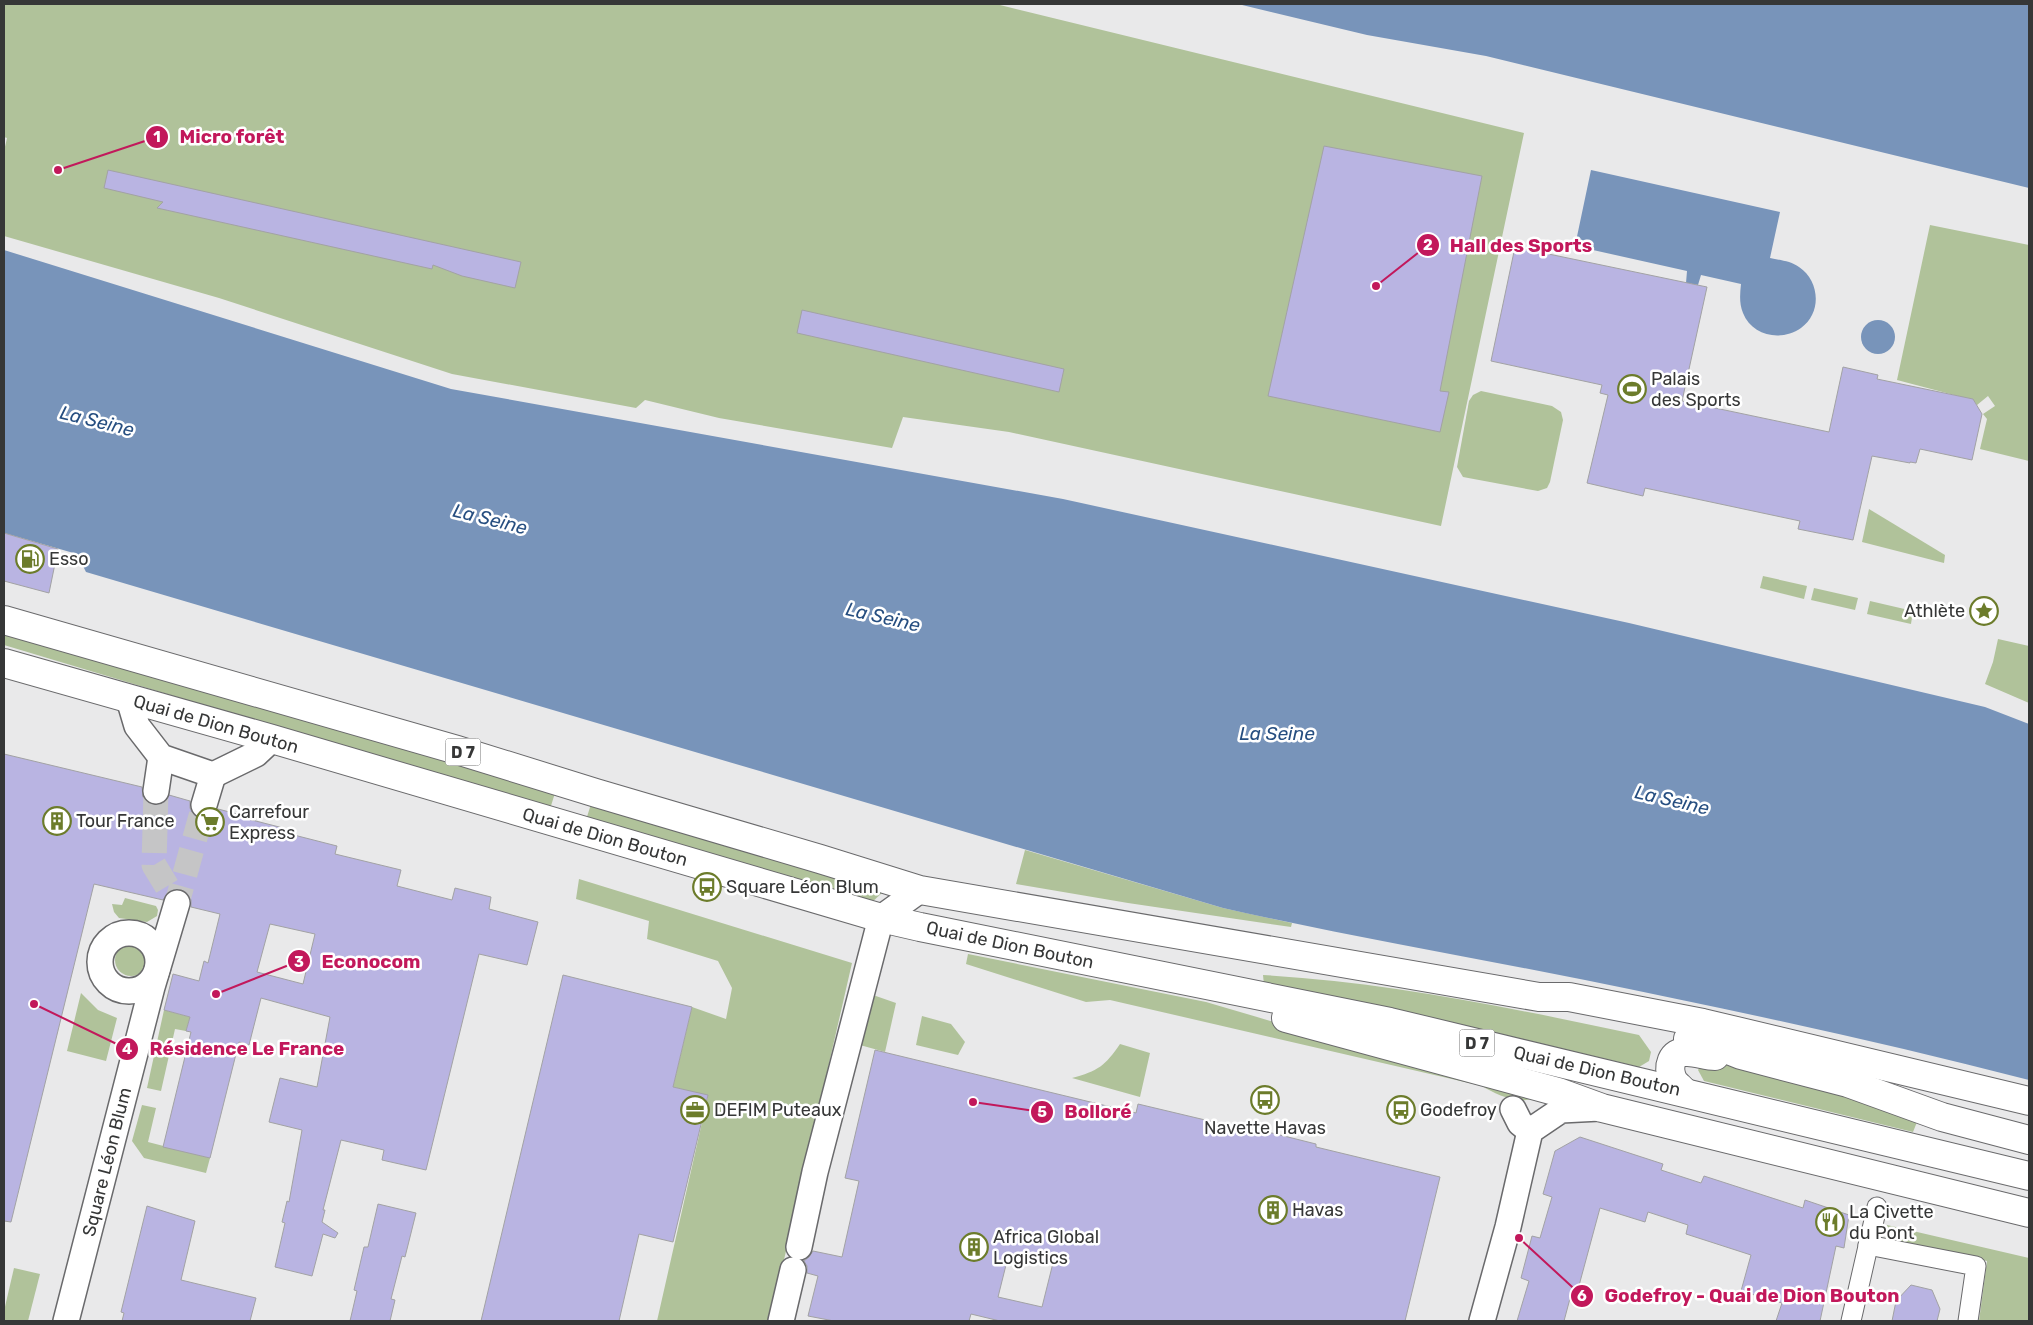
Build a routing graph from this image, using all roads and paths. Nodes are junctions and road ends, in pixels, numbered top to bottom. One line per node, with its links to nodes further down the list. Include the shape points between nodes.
1 (4, 620): 9 (main road, Quai de Dion Bouton / D 7, via 457,750)
2 (4, 663): 3 (main road, Quai de Dion Bouton / D 7)
3 (128, 699): 4 (main road, Quai de Dion Bouton / D 7); 5 (street, via 137,726)
4 (272, 739): 6 (street, via 256,754); 11 (main road, Quai de Dion Bouton / D 7)
5 (161, 756): 6 (street); 7 (street)
6 (213, 774): 8 (street)
7 (156, 791)
8 (204, 805)
9 (920, 890): 11 (street); 13 (main road, Quai de Dion Bouton / D 7)
10 (177, 903): 25 (street, Square Léon Blum)
11 (881, 918): 12 (main road, Quai de Dion Bouton / D 7); 26 (street, via 815,1172)
12 (1262, 997): 15 (main road, Quai de Dion Bouton / D 7, via 1390,1022); 17 (main road, via 1285,1018 1558,1092)
13 (1539, 997): 14 (main road, via 1567,1015 1712,1043); 16 (main road, Quai de Dion Bouton / D 7, via 1569,997 1703,1023)
14 (1741, 1056): 15 (main road, via 1679,1053 1670,1063 1670,1071); 20 (main road, via 1848,1083 1942,1117)
15 (1684, 1092): 21 (main road, Quai de Dion Bouton / D 7)
16 (2029, 1102)
17 (1602, 1108): 19 (street, via 1561,1110); 23 (main road)
18 (1513, 1109): 19 (street, via 1520,1123)
19 (1530, 1131): 27 (street)
20 (2029, 1140)
21 (2029, 1176)
22 (1877, 1207): 24 (street)
23 (2029, 1212)
24 (1868, 1245): 28 (street); 29 (street, via 1976,1266)
25 (66, 1321)
26 (781, 1321)
27 (1482, 1321)
28 (1851, 1321)
29 (1968, 1321)

